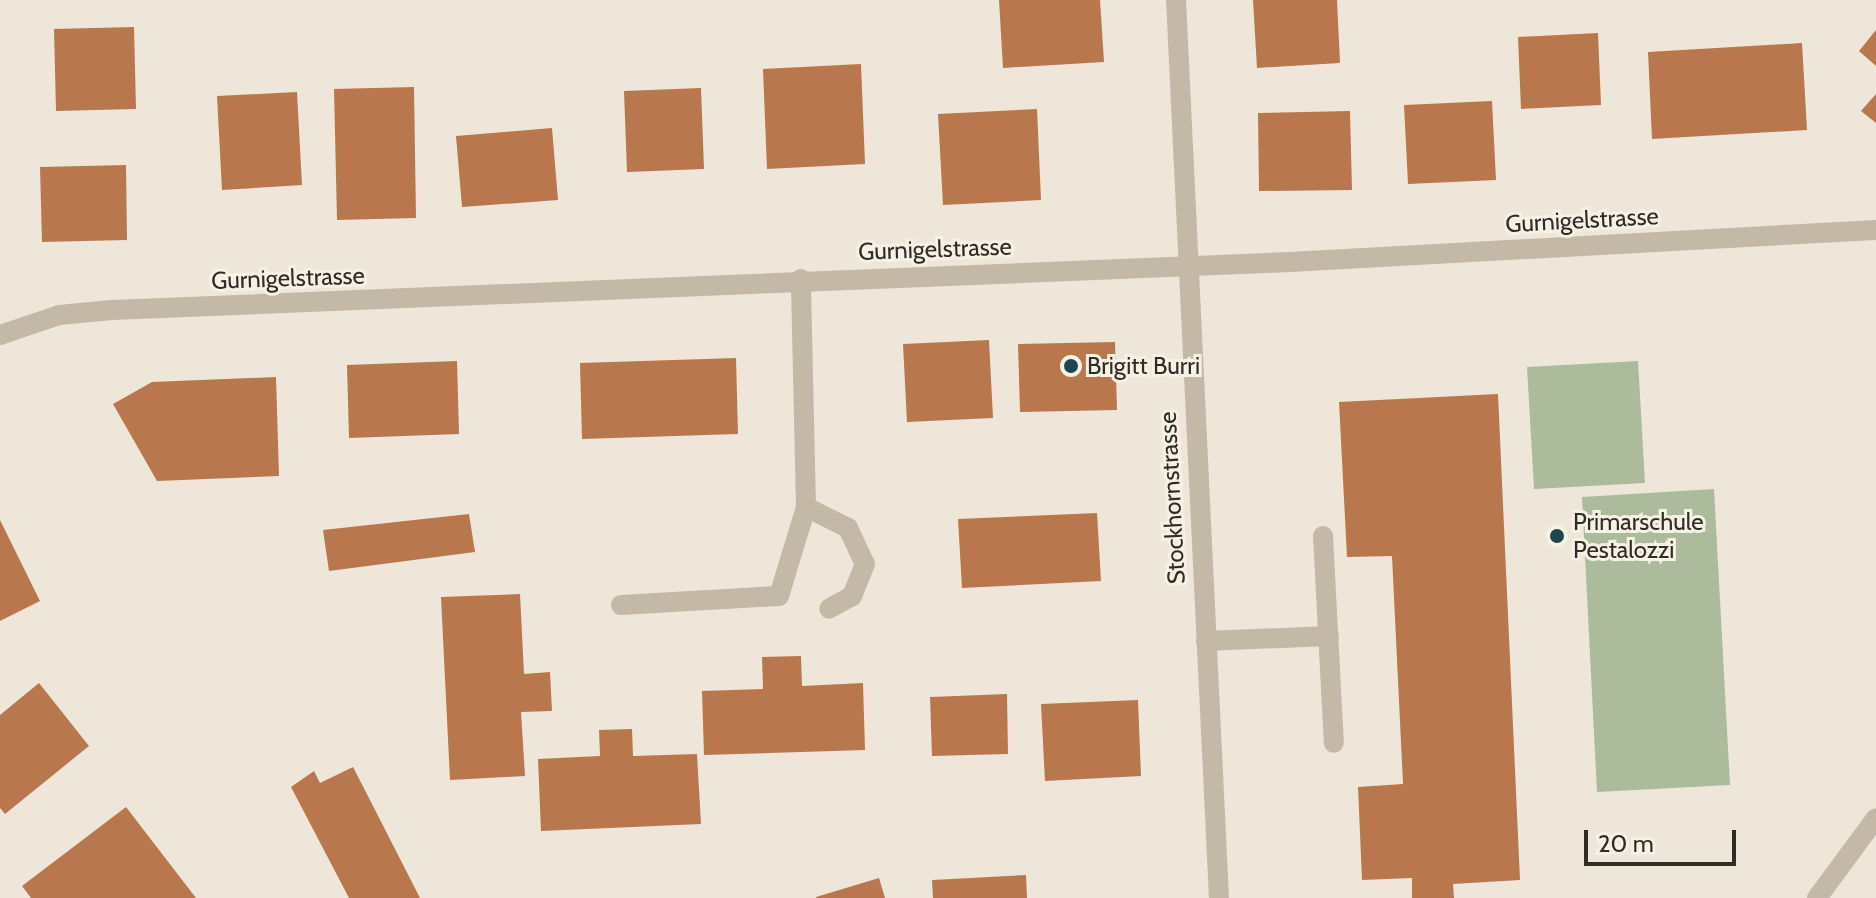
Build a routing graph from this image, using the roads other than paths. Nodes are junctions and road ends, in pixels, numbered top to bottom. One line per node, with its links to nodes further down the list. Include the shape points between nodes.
1 (1176, 0): 3 (street, Stockhornstrasse)
2 (1876, 230): 3 (street, Gurnigelstrasse)
3 (1188, 266): 4 (street, Gurnigelstrasse); 11 (street, Stockhornstrasse)
4 (801, 279): 5 (street, Gurnigelstrasse, via 112,310 59,315); 6 (street)
5 (0, 335)
6 (806, 507): 8 (street, via 779,596); 9 (street, via 848,528 865,564 852,596)
7 (1323, 536): 10 (street)
8 (621, 605)
9 (829, 609)
10 (1329, 636): 11 (street); 12 (street)
11 (1206, 641): 14 (street, Stockhornstrasse)
12 (1334, 743)
13 (1876, 818): 15 (street)
14 (1219, 898)
15 (1817, 898)

